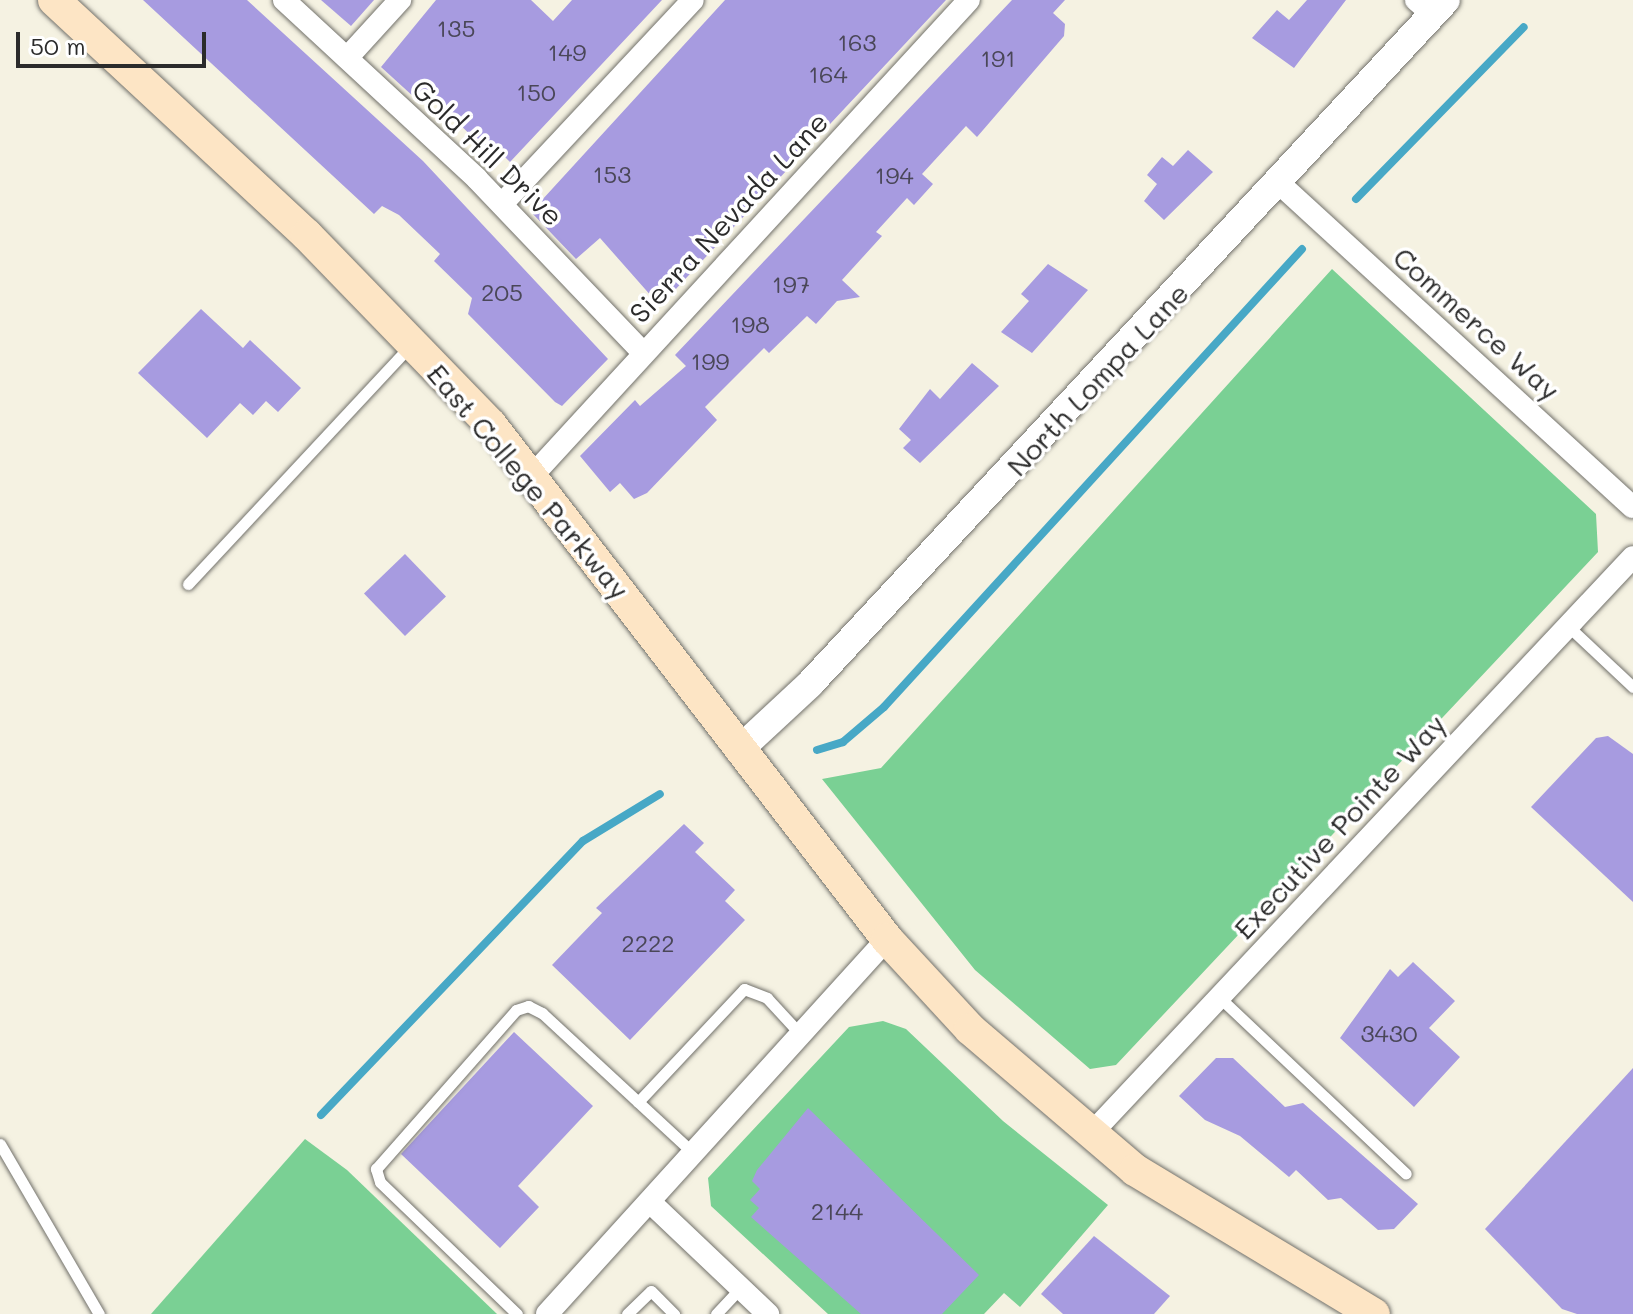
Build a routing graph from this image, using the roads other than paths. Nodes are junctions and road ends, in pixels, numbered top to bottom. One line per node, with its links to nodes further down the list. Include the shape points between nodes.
1 (54, 0): 10 (main road, East College Parkway)
2 (284, 0): 7 (street, Gold Hill Drive)
3 (400, 0): 7 (street)
4 (693, 0): 9 (street)
5 (969, 0): 11 (street, Sierra Nevada Lane)
6 (1432, 5): 8 (street, North Lompa Lane)
7 (347, 58): 9 (street, Gold Hill Drive)
8 (1280, 184): 13 (street, Commerce Way); 18 (street, North Lompa Lane, via 809,685)
9 (502, 204): 11 (street, Gold Hill Drive)
10 (413, 342): 12 (main road, East College Parkway); 15 (lane)
11 (643, 353): 12 (street, Sierra Nevada Lane)
12 (532, 476): 18 (main road, East College Parkway)
13 (1633, 507)
14 (1633, 557): 16 (street, Executive Pointe Way)
15 (188, 584)
16 (1568, 626): 17 (lane); 20 (street, Executive Pointe Way)
17 (1633, 687)
18 (739, 750): 19 (main road, East College Parkway)
19 (887, 939): 21 (street); 23 (main road, East College Parkway, via 970,1029)
20 (1219, 997): 23 (street, Executive Pointe Way); 26 (lane)
21 (801, 1035): 22 (lane, via 767,998 744,989); 25 (street)
22 (638, 1102): 25 (lane); 30 (lane, via 542,1013 522,1006 379,1162 380,1182)
23 (1089, 1136): 36 (main road, East College Parkway, via 1194,1211)
24 (0, 1144): 29 (lane)
25 (694, 1154): 27 (street)
26 (1406, 1174)
27 (650, 1202): 28 (street); 31 (street)
28 (740, 1288): 34 (lane); 35 (street)
29 (99, 1314)
30 (517, 1314)
31 (547, 1314)
32 (627, 1314): 33 (lane, via 651,1291)
33 (674, 1314)
34 (716, 1314)
35 (768, 1314)
36 (1374, 1314)

